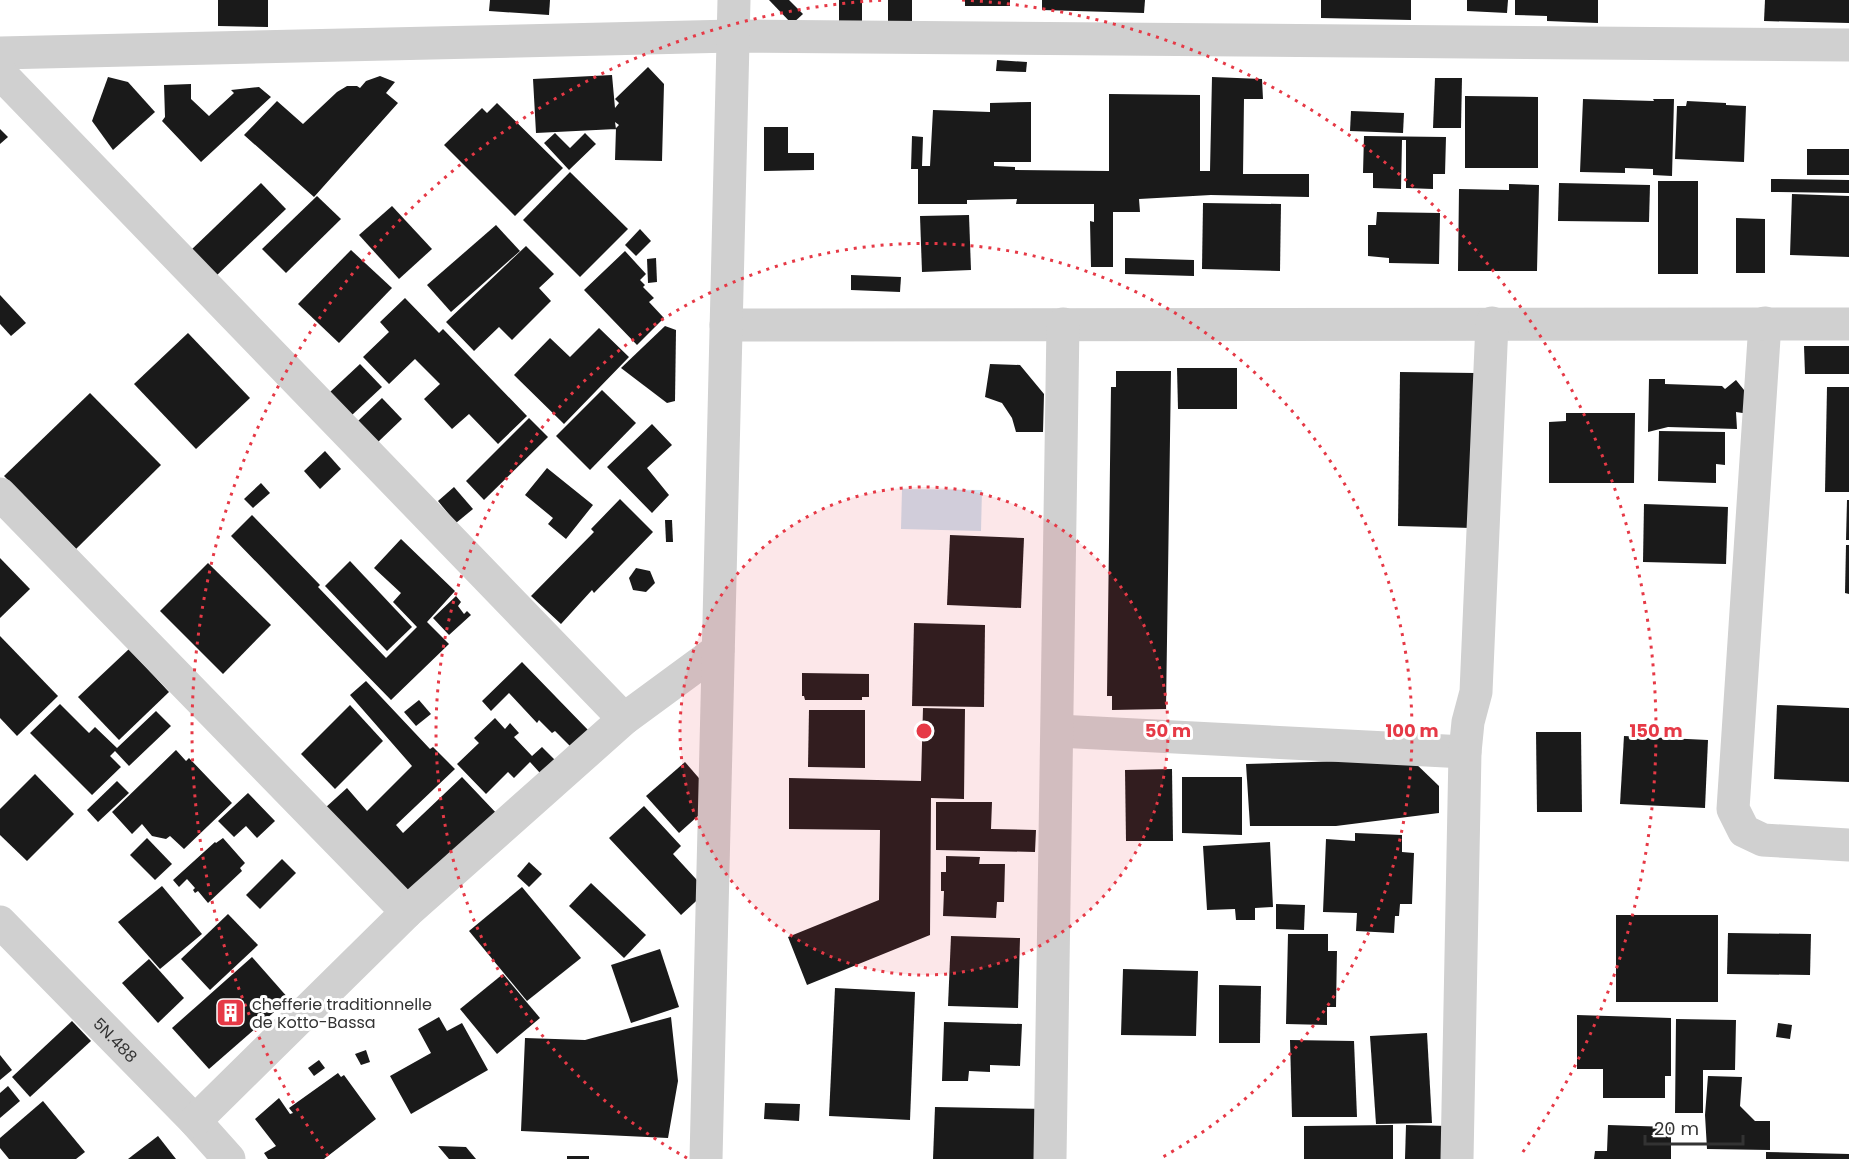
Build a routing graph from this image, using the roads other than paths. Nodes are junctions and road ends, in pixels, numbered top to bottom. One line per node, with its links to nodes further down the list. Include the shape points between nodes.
1 (734, 0): 2 (street)
2 (733, 36): 3 (street); 4 (street); 10 (street)
3 (1849, 45)
4 (0, 53)
5 (0, 73): 13 (street)
6 (1764, 323): 8 (street); 9 (street); 16 (street, via 1733,809 1744,831 1763,840)
7 (1063, 324): 8 (street); 10 (street); 14 (street)
8 (1492, 324): 15 (street, via 1476,692)
9 (1849, 324)
10 (726, 325): 12 (street)
11 (0, 494): 17 (street)
12 (718, 650): 13 (street); 21 (street)
13 (624, 719): 17 (street)
14 (1058, 731): 15 (street); 22 (street)
15 (1465, 752): 23 (street)
16 (1849, 845)
17 (407, 912): 19 (street)
18 (0, 922): 19 (street, 5N.488)
19 (195, 1121): 20 (street, 5N.488)
20 (229, 1159)
21 (706, 1159)
22 (1050, 1159)
23 (1457, 1159)

